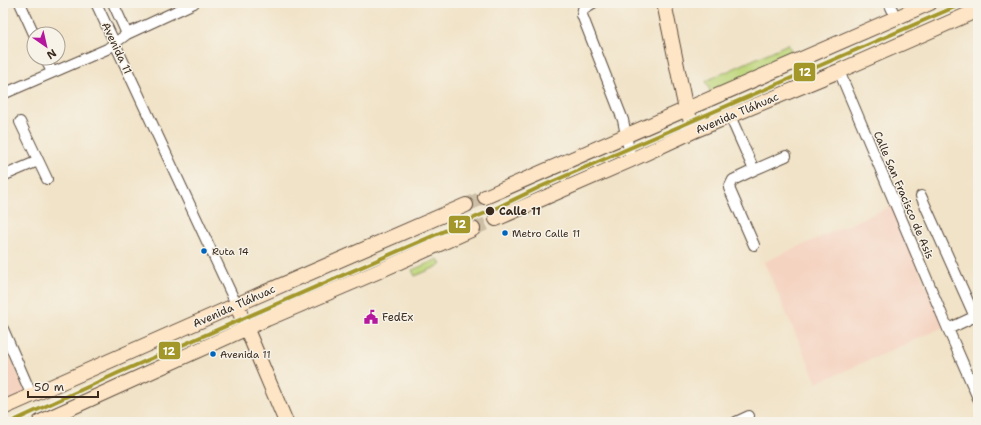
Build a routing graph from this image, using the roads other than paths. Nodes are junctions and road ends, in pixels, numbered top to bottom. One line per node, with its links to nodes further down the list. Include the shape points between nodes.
1 (20, 3): 11 (street)
2 (96, 3): 13 (street, Avenida 11)
3 (113, 3): 12 (street, Avenida 11)
4 (593, 3): 22 (street, via 583,9 582,15 623,120)
5 (664, 3): 18 (main road)
6 (889, 3): 10 (street)
7 (930, 3): 10 (main road, Avenida Tláhuac)
8 (190, 4): 12 (street)
9 (978, 10): 15 (main road, Avenida Tláhuac)
10 (896, 18): 18 (main road, Avenida Tláhuac)
11 (30, 26)
12 (127, 34): 13 (street)
13 (115, 43): 16 (street, via 107,49); 35 (street, Avenida 11)
14 (49, 66): 16 (street)
15 (839, 70): 19 (main road, Avenida Tláhuac); 39 (street, Calle San Fracisco de Asis)
16 (52, 72): 17 (street)
17 (3, 94)
18 (686, 110): 21 (main road); 22 (main road, Avenida Tláhuac)
19 (730, 116): 21 (main road, Avenida Tláhuac); 26 (street)
20 (20, 122): 25 (street)
21 (696, 130): 24 (main road, Avenida Tláhuac)
22 (626, 135): 24 (street); 30 (main road, Avenida Tláhuac)
23 (786, 156): 26 (street)
24 (631, 160): 32 (main road, Avenida Tláhuac)
25 (38, 161): 27 (street); 28 (street)
26 (754, 170): 34 (street, via 733,180 730,188)
27 (3, 176)
28 (47, 179)
29 (921, 196): 36 (street)
30 (485, 197)
31 (466, 205): 35 (main road, Avenida Tláhuac)
32 (496, 219)
33 (473, 229): 38 (main road)
34 (754, 245)
35 (237, 306): 38 (main road, Avenida 11); 40 (main road, Avenida Tláhuac)
36 (976, 316): 39 (street)
37 (3, 328): 40 (street)
38 (246, 328): 44 (main road); 45 (main road, Avenida 11)
39 (948, 329): 41 (street, Calle San Fracisco de Asis)
40 (32, 396): 42 (main road, Avenida Tláhuac)
41 (978, 398)
42 (3, 408)
43 (750, 416): 46 (street)
44 (40, 422)
45 (286, 422)
46 (736, 422)

